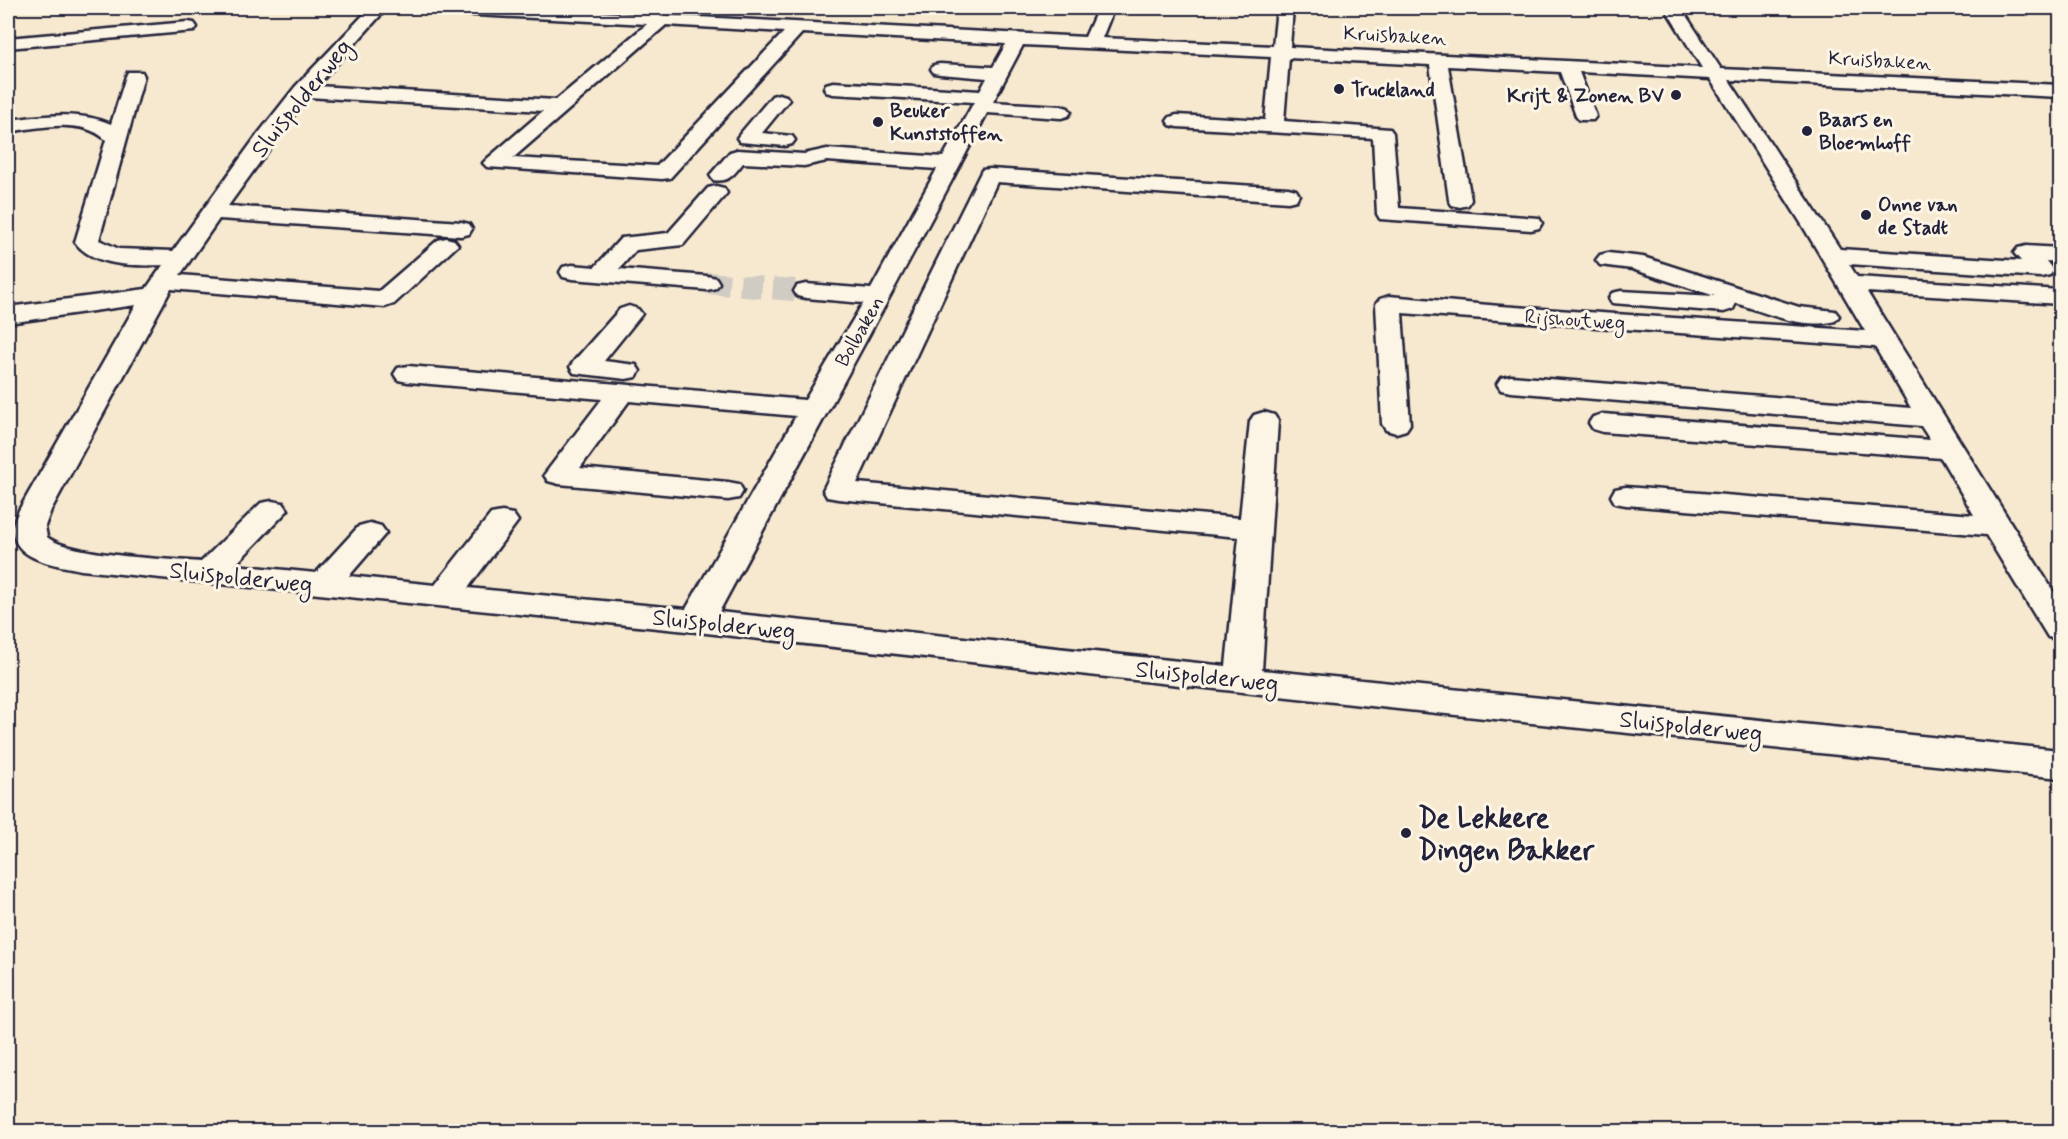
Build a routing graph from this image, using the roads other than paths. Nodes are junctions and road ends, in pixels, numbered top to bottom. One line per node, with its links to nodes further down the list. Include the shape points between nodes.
1 (195, 8): 12 (street, via 186,34)
2 (379, 8): 23 (street, Sluispolderweg)
3 (439, 8): 8 (street, Kruisbaken)
4 (767, 8): 10 (street)
5 (1106, 8): 11 (street)
6 (1285, 8): 13 (street)
7 (1673, 8): 20 (street)
8 (662, 20): 10 (street, Kruisbaken); 27 (street)
9 (791, 20): 10 (street, Kruisbaken); 15 (street, Kruisbaken, via 944,30); 27 (street, via 662,174 494,163)
10 (751, 25)
11 (1091, 42): 13 (street, Kruisbaken); 15 (street, Kruisbaken, via 1061,36)
12 (8, 43)
13 (1281, 52): 14 (street, Kruisbaken); 32 (street)
14 (1332, 55): 16 (street, Kruisbaken); 16 (street, via 1342,77)
15 (1007, 56): 18 (street); 26 (street, Bolbaken)
16 (1351, 56): 17 (street, Kruisbaken)
17 (1438, 60): 19 (street, Kruisbaken); 37 (street)
18 (945, 62)
19 (1567, 66): 20 (street, Kruisbaken); 29 (street)
20 (1715, 74): 24 (street, Kruisbaken); 41 (street, via 1811,207)
21 (135, 76): 33 (street)
22 (833, 88): 26 (street)
23 (303, 91): 27 (street); 38 (street, Sluispolderweg)
24 (2061, 91)
25 (779, 100): 34 (street, via 747,138 810,142)
26 (983, 102): 28 (street); 35 (street, Bolbaken)
27 (560, 106)
28 (1061, 112)
29 (1586, 116)
30 (1177, 121): 32 (street)
31 (8, 126): 33 (street, via 85,122 109,129)
32 (1274, 126): 39 (street, via 1383,133 1388,214)
33 (116, 138): 42 (street, via 87,242 98,251 115,256)
34 (827, 155): 35 (street); 45 (street, via 804,160 737,156 675,240 629,243)
35 (950, 164): 50 (street, Bolbaken)
36 (1288, 195): 73 (street, via 990,175 838,490)
37 (1460, 200)
38 (211, 212): 42 (street, Sluispolderweg); 48 (street, via 453,237 385,299)
39 (1531, 223)
40 (2061, 255): 41 (street, via 2026,253 2041,270)
41 (1832, 256): 47 (street)
42 (179, 258): 48 (street, Sluispolderweg)
43 (1608, 260): 53 (street, via 1635,262)
44 (572, 272): 45 (street)
45 (601, 274): 46 (street)
46 (707, 283)
47 (1850, 284): 51 (street); 56 (street)
48 (159, 288): 55 (street); 75 (street, Sluispolderweg, via 35,510 29,528 34,543 48,553)
49 (806, 291): 50 (street)
50 (879, 297): 62 (street, Bolbaken)
51 (2061, 297)
52 (1621, 298): 53 (street)
53 (1772, 307): 56 (street)
54 (629, 314): 58 (street)
55 (8, 315)
56 (1876, 329): 63 (street); 66 (street, Rijshoutweg, via 1500,314 1389,304)
57 (532, 363): 58 (street)
58 (584, 368): 62 (street)
59 (408, 374): 61 (street)
60 (1511, 384): 63 (street)
61 (621, 393): 62 (street); 68 (street, via 559,475)
62 (820, 399): 78 (street, Bolbaken)
63 (1930, 418): 67 (street)
64 (1264, 421): 73 (street)
65 (1603, 423): 67 (street)
66 (1396, 424)
67 (1950, 450): 72 (street)
68 (728, 491)
69 (1626, 496): 72 (street)
70 (272, 510): 75 (street)
71 (502, 521): 77 (street)
72 (1997, 526): 79 (street)
73 (1255, 530): 80 (street)
74 (370, 533): 76 (street)
75 (209, 573): 76 (street, Sluispolderweg)
76 (323, 585): 77 (street, Sluispolderweg)
77 (443, 597): 78 (street, Sluispolderweg)
78 (698, 621): 80 (street, Sluispolderweg)
79 (2061, 629)
80 (1243, 680): 81 (street, Sluispolderweg)
81 (2061, 764)

